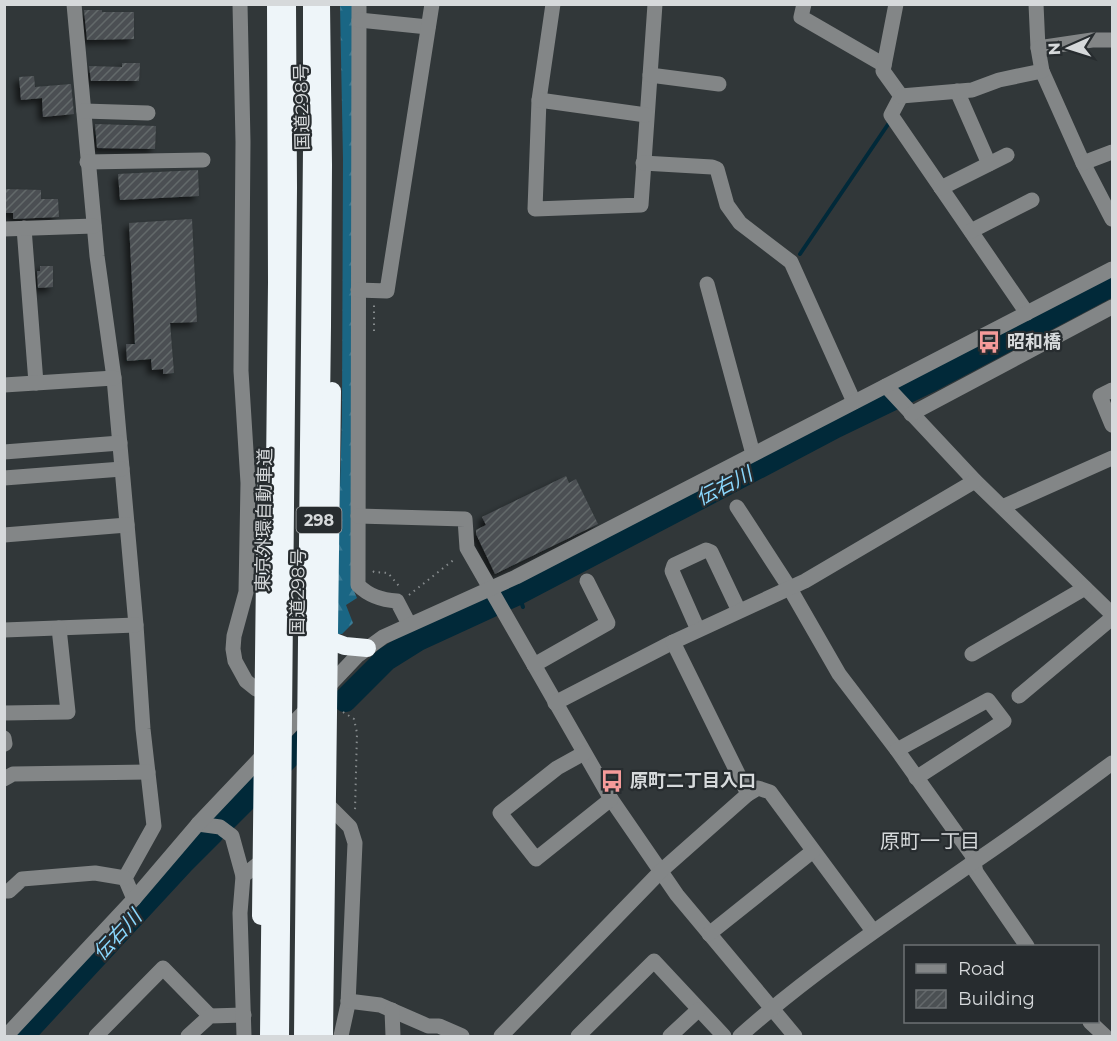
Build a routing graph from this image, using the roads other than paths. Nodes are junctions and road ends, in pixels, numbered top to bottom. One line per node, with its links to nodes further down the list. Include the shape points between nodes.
1 (74, 4): 25 (street)
2 (240, 4): 85 (street, via 241,371 248,483 246,592 233,649 235,662 246,681)
3 (274, 4): 32 (highway, 国道298号 / 298)
4 (287, 4): 126 (highway, 東京外環自動車道, bridge)
5 (312, 4): 127 (highway, bridge)
6 (323, 4): 36 (highway, 国道298号 / 298)
7 (358, 4): 14 (street)
8 (432, 4): 15 (street)
9 (553, 4): 24 (street)
10 (655, 4): 20 (street)
11 (804, 4): 18 (street, via 801,17)
12 (896, 4): 18 (street)
13 (1036, 4): 17 (street)
14 (359, 20): 15 (street); 46 (street)
15 (428, 27): 46 (street, via 387,291)
16 (1113, 40): 17 (street)
17 (1038, 48): 19 (street)
18 (884, 64): 23 (street, via 883,71)
19 (1042, 71): 22 (street); 34 (street)
20 (650, 75): 21 (street); 27 (street)
21 (719, 84)
22 (957, 91): 23 (street); 35 (street)
23 (901, 96): 37 (street, via 891,115)
24 (539, 100): 27 (street); 33 (street, via 535,209 641,205)
25 (84, 111): 26 (street); 31 (street)
26 (148, 112)
27 (646, 115): 33 (street)
28 (1113, 152): 34 (street)
29 (1007, 155): 35 (street)
30 (203, 160): 31 (street)
31 (87, 162): 40 (street)
32 (278, 162): 85 (highway, 国道298号 / 298); 124 (highway, bridge, via 267,315)
33 (643, 163): 54 (street, via 717,169 726,205 740,224 791,262)
34 (1083, 163): 39 (street)
35 (989, 164): 37 (street)
36 (323, 165): 80 (highway, 国道298号 / 298); 129 (highway, bridge, via 332,391)
37 (941, 188): 43 (street)
38 (1032, 200): 43 (street)
39 (1113, 219)
40 (94, 226): 42 (street); 49 (street)
41 (4, 228): 42 (street)
42 (24, 228): 50 (street)
43 (971, 231): 48 (street)
44 (1113, 269): 48 (street)
45 (707, 284): 59 (street)
46 (358, 290): 66 (street)
47 (1113, 307): 55 (street)
48 (1027, 314): 52 (street)
49 (114, 378): 50 (street); 57 (street)
50 (36, 383): 51 (street)
51 (4, 385)
52 (888, 388): 54 (street); 55 (street)
53 (1113, 390): 56 (street, via 1100,396)
54 (854, 402): 59 (street)
55 (909, 412): 63 (street)
56 (1113, 425)
57 (120, 443): 58 (street); 61 (street)
58 (4, 452)
59 (753, 454): 72 (street)
60 (1113, 458): 65 (street)
61 (122, 469): 62 (street); 67 (street)
62 (4, 478)
63 (975, 481): 65 (street); 70 (street)
64 (737, 507): 70 (street)
65 (1002, 507): 71 (street)
66 (358, 516): 72 (street, via 465,519 468,548); 75 (street, via 358,585 366,593 386,600 398,594)
67 (127, 525): 68 (street); 76 (street)
68 (4, 535)
69 (587, 581): 84 (street, via 608,623)
70 (789, 587): 74 (street); 93 (street, via 839,674)
71 (1085, 588): 73 (street); 83 (street)
72 (494, 593): 75 (street); 84 (street)
73 (1110, 609): 86 (street)
74 (739, 611): 79 (street); 79 (street, via 711,552 706,550 674,566 672,572)
75 (409, 624): 82 (street)
76 (136, 626): 77 (street); 96 (street)
77 (59, 628): 78 (street); 89 (street, via 68,712)
78 (4, 630)
79 (698, 630): 81 (street)
80 (318, 636): 82 (highway, via 345,646); 87 (highway, 国道298号 / 298)
81 (673, 642): 88 (street); 100 (street)
82 (367, 648): 87 (street)
83 (972, 654)
84 (534, 665): 88 (street)
85 (273, 695): 92 (highway, 国道298号 / 298)
86 (1019, 696)
87 (318, 698): 92 (street); 99 (highway, 国道298号 / 298)
88 (555, 703): 94 (street)
89 (4, 713)
90 (4, 738): 91 (street)
91 (5, 744)
92 (272, 746): 102 (street); 104 (highway, 国道298号 / 298)
93 (897, 750): 97 (street); 97 (street, via 987,700 1004,721)
94 (584, 753): 101 (street); 101 (street, via 557,768 500,813 536,859)
95 (1113, 763): 105 (street)
96 (148, 772): 98 (street, via 13,774); 108 (street, via 154,826)
97 (915, 778): 105 (street)
98 (4, 779)
99 (317, 794): 114 (street, via 350,827 355,843); 128 (highway, 国道298号 / 298)
100 (748, 794): 103 (street, via 758,788 770,792); 106 (street)
101 (611, 799): 106 (street)
102 (198, 824): 107 (street, via 220,827 232,836); 110 (street)
103 (813, 851): 111 (street); 112 (street)
104 (271, 853): 107 (street); 125 (highway, 国道298号 / 298)
105 (974, 863): 111 (street); 113 (street, via 976,872)
106 (661, 871): 112 (street); 133 (street)
107 (243, 876): 118 (street, via 240,913)
108 (125, 878): 109 (street, via 95,873 22,879); 110 (street)
109 (4, 891)
110 (134, 899): 120 (street)
111 (873, 931): 115 (street)
112 (709, 934): 115 (street)
113 (1026, 945)
114 (348, 1001): 116 (street); 130 (street)
115 (771, 1009): 137 (street); 138 (street)
116 (392, 1010): 131 (street); 132 (street)
117 (698, 1010): 134 (street, via 654,961); 135 (street); 136 (street)
118 (244, 1015): 119 (street); 123 (street)
119 (210, 1016): 121 (street, via 163,968); 122 (street)
120 (6, 1036)
121 (96, 1036)
122 (188, 1036)
123 (244, 1036)
124 (263, 1036)
125 (269, 1036)
126 (280, 1036)
127 (303, 1036)
128 (313, 1036)
129 (324, 1036)
130 (341, 1036)
131 (393, 1036)
132 (462, 1036)
133 (503, 1036)
134 (578, 1036)
135 (670, 1036)
136 (724, 1036)
137 (740, 1036)
138 (795, 1036)

